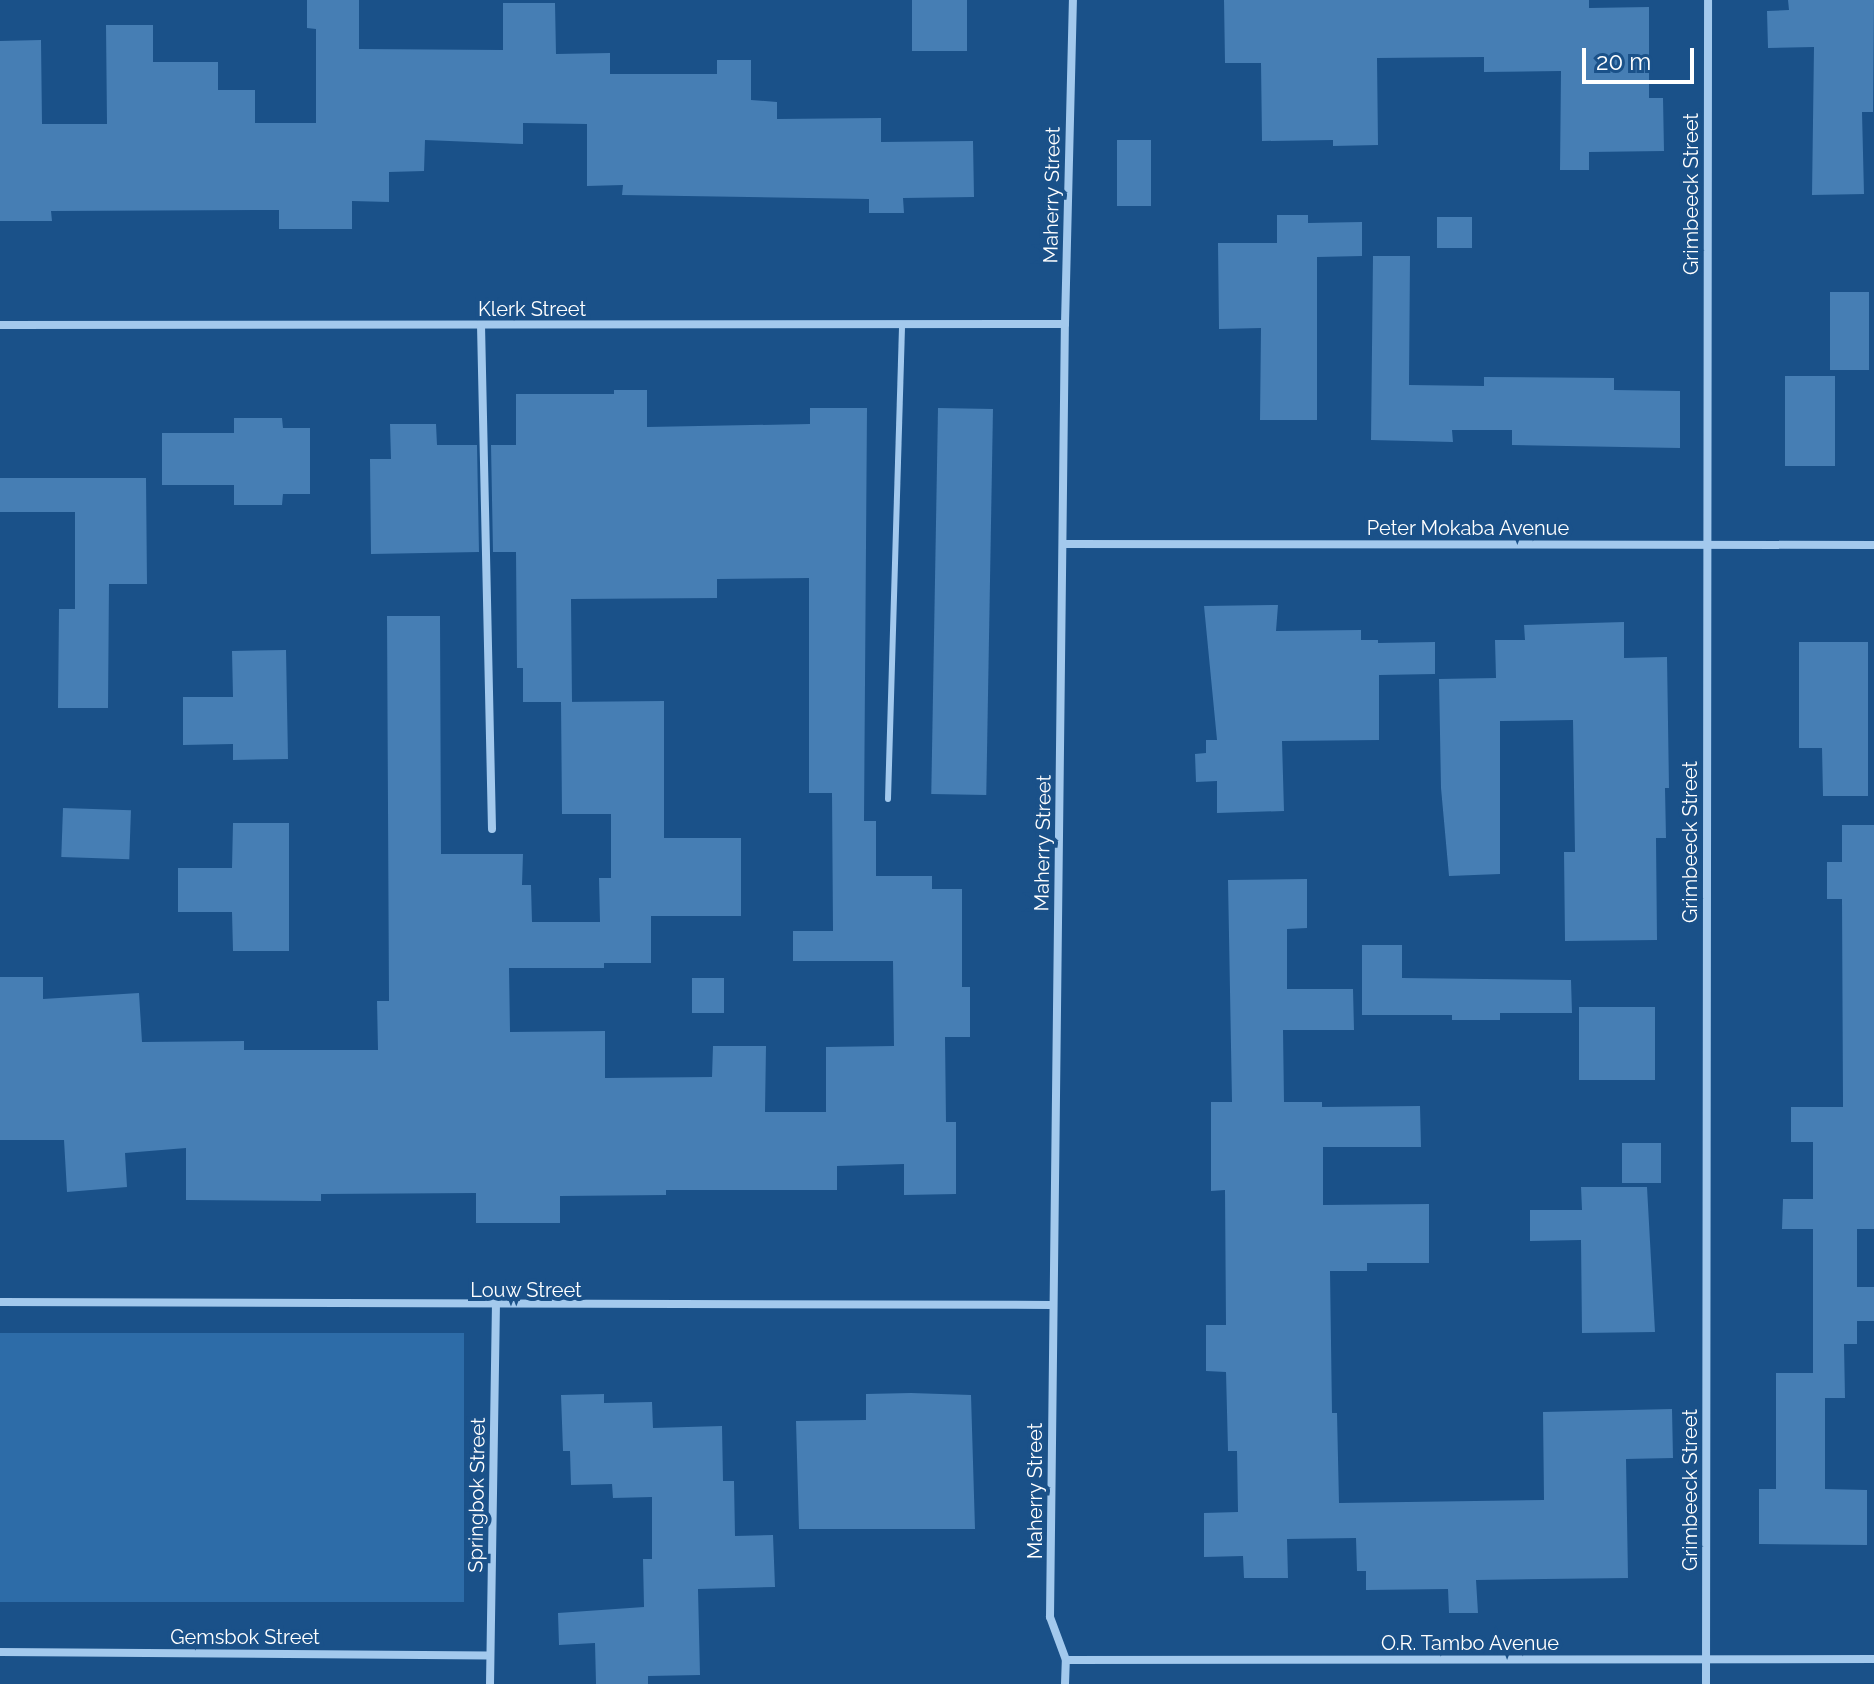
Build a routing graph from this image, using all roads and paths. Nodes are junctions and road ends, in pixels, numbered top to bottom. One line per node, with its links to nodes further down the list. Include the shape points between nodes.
1 (1073, 0): 4 (street, Maherry Street)
2 (1708, 0): 8 (street, Grimbeeck Street)
3 (902, 324): 4 (street, Klerk Street); 6 (street, Klerk Street); 10 (lane)
4 (1065, 324): 7 (street, Maherry Street)
5 (0, 325): 6 (street, Klerk Street)
6 (481, 325): 11 (street)
7 (1063, 544): 8 (street, Peter Mokaba Avenue); 13 (street, Maherry Street)
8 (1706, 544): 9 (street, Peter Mokaba Avenue); 17 (street, Grimbeeck Street)
9 (1874, 545)
10 (888, 799)
11 (492, 829)
12 (0, 1302): 14 (street, Louw Street)
13 (1052, 1305): 14 (street, Louw Street); 19 (street, Maherry Street, via 1050,1617)
14 (496, 1306): 16 (street, Springbok Street)
15 (0, 1652): 16 (street, Gemsbok Street)
16 (490, 1655): 20 (street, Springbok Street)
17 (1706, 1659): 18 (street, O.R. Tambo Avenue); 19 (street, O.R. Tambo Avenue); 22 (street, Grimbeeck Street)
18 (1874, 1659)
19 (1066, 1660): 21 (street, Maherry Street)
20 (490, 1684)
21 (1065, 1684)
22 (1706, 1684)

